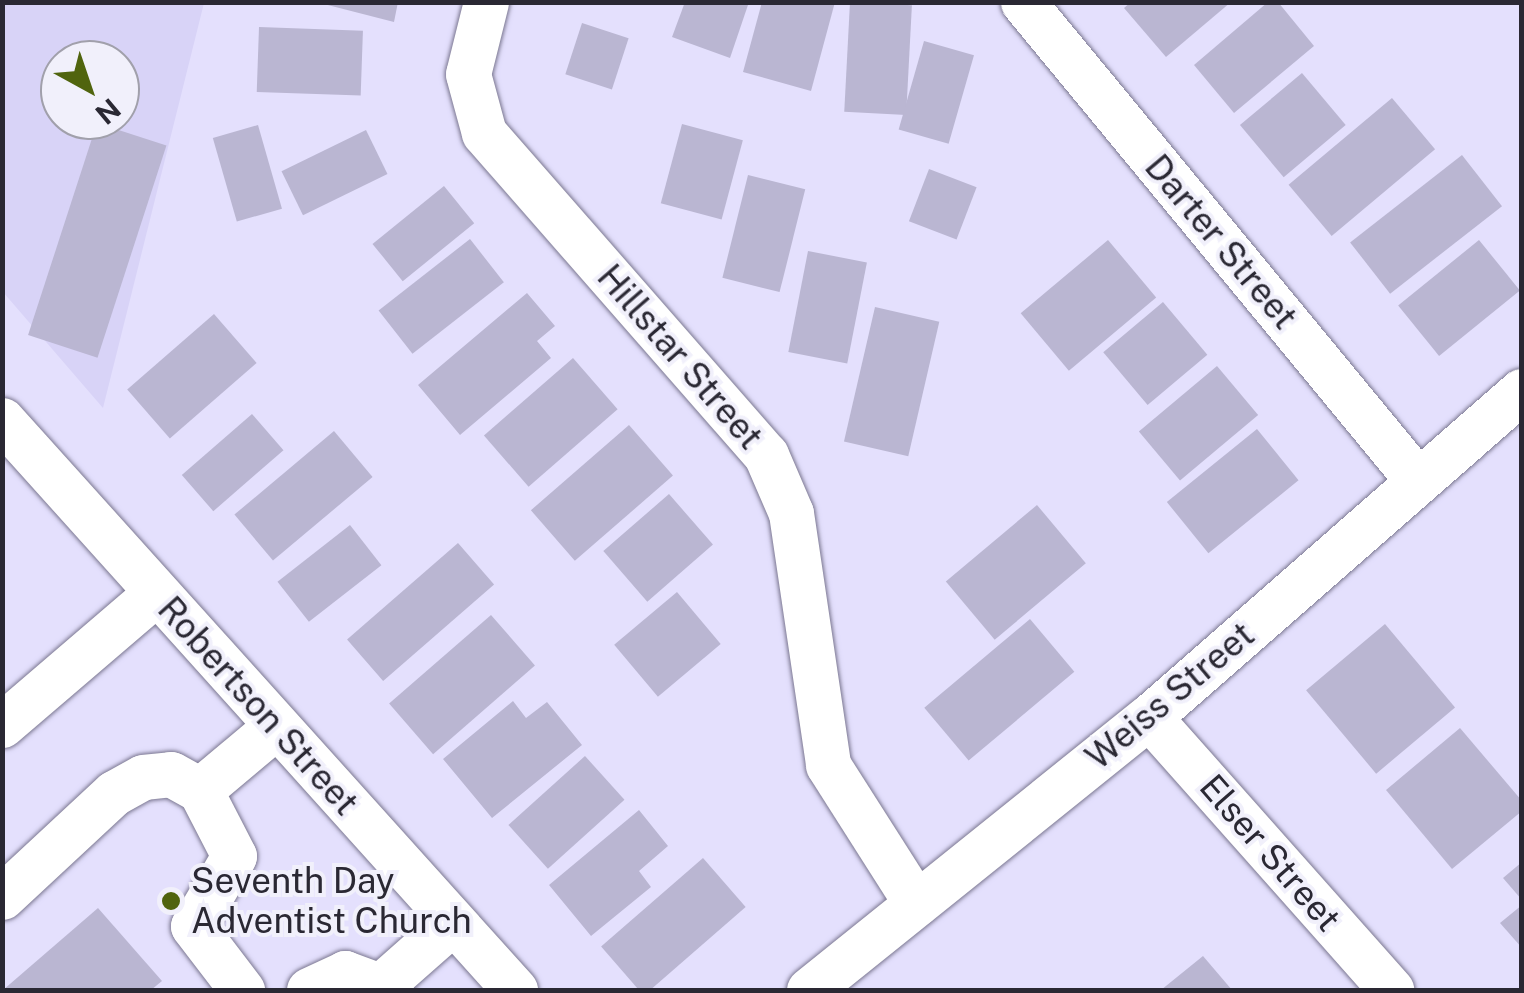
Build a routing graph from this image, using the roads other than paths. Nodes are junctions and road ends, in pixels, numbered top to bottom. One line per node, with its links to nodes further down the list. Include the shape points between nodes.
1 (486, 2): 12 (street, Hillstar Street, via 468,74 484,133 766,455 791,514 828,765)
2 (1024, 2): 5 (street, Darter Street)
3 (1522, 391): 5 (street, Weiss Street)
4 (2, 420): 6 (street, Robertson Street)
5 (1418, 481): 7 (street, Weiss Street)
6 (156, 593): 8 (street); 9 (street, Robertson Street)
7 (1149, 717): 12 (street, Weiss Street); 19 (street, Elser Street)
8 (2, 725)
9 (276, 726): 10 (street); 13 (street, Robertson Street)
10 (200, 790): 11 (street, via 171,774 143,776 114,792); 15 (street, via 234,856 194,926)
11 (2, 897)
12 (916, 903): 18 (street, Weiss Street)
13 (453, 922): 14 (street); 17 (street, Robertson Street)
14 (388, 987): 16 (street, via 345,973)
15 (242, 990)
16 (309, 990)
17 (515, 990)
18 (809, 990)
19 (1390, 990)

